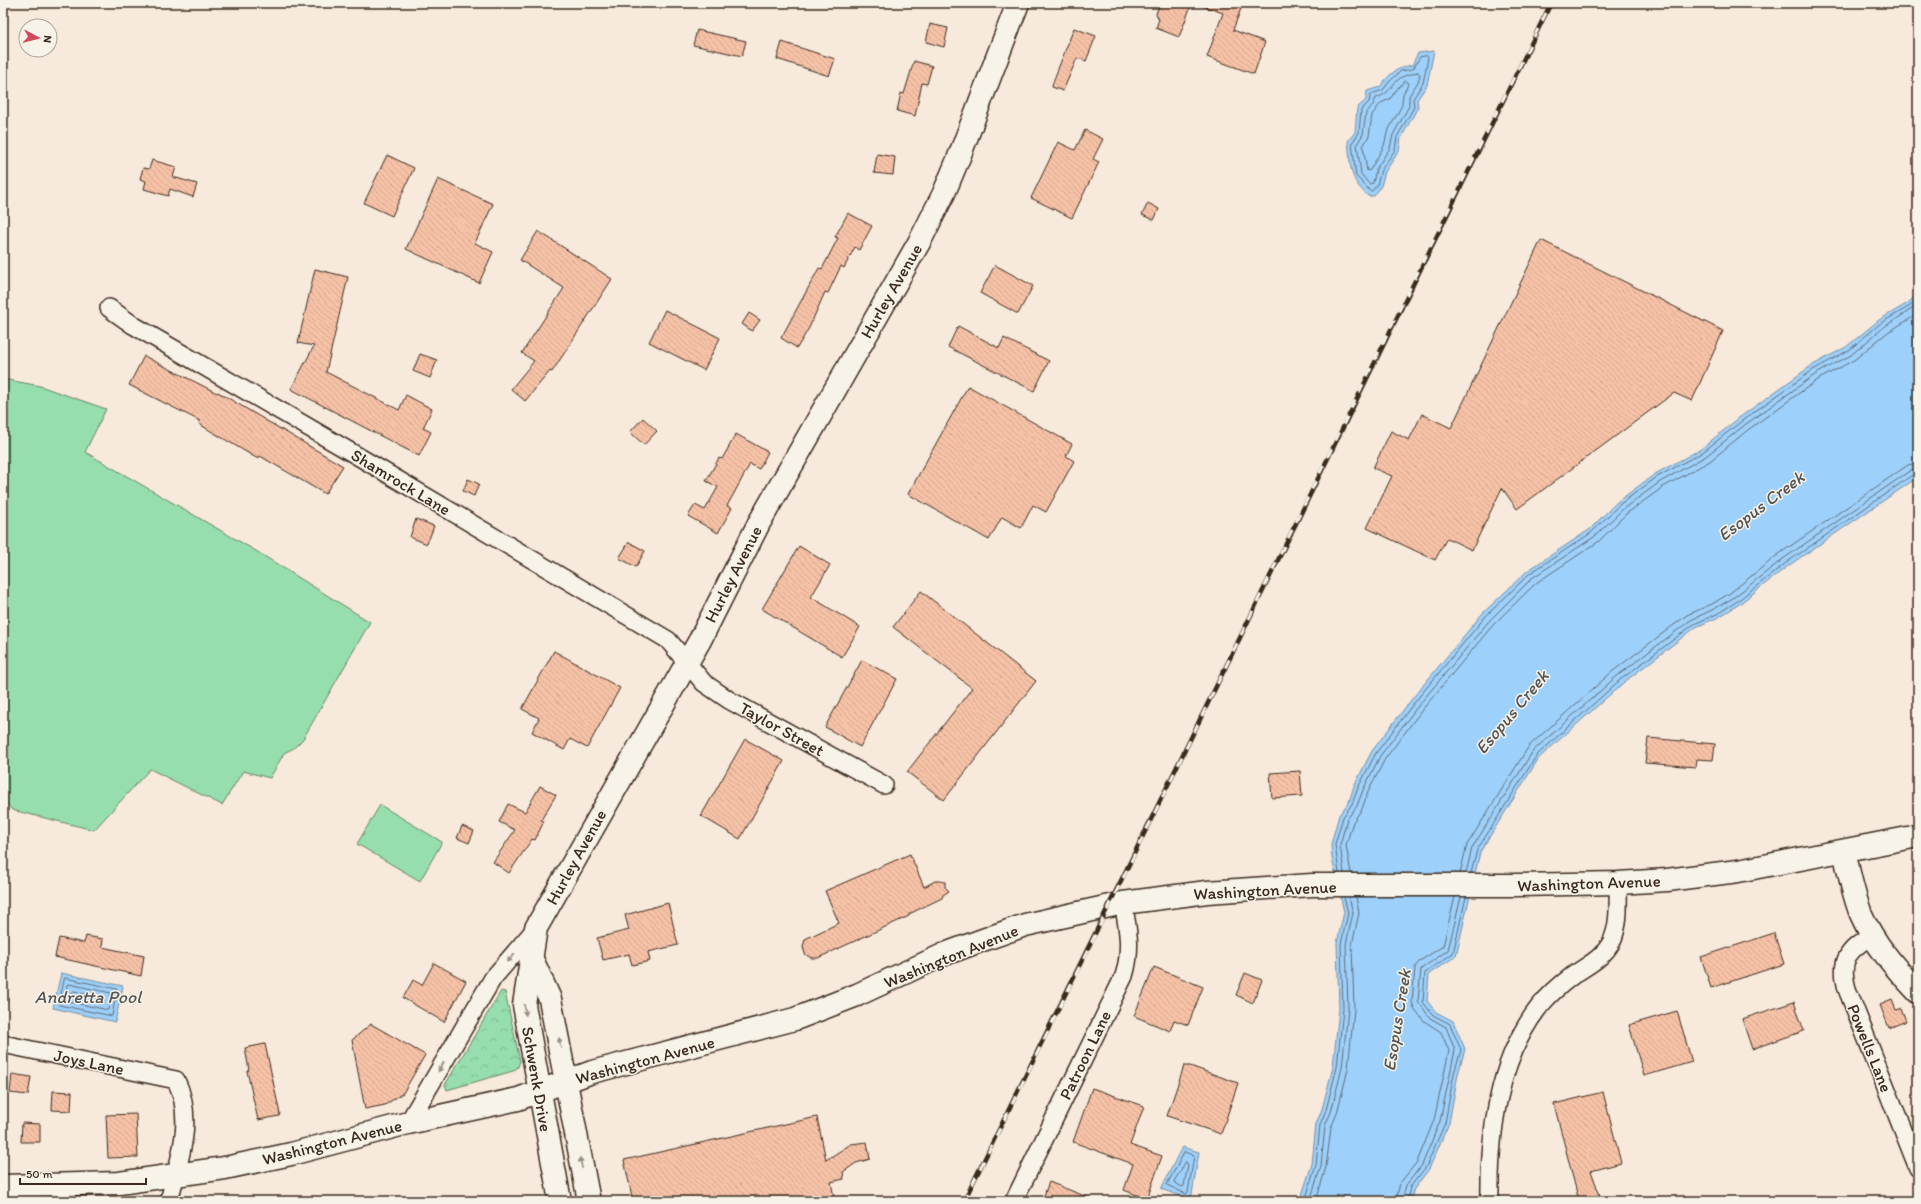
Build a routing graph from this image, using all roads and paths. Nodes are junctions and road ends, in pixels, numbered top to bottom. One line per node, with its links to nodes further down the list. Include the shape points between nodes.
1 (1018, 3): 3 (main road, Hurley Avenue, via 944,193 759,523)
2 (109, 308): 3 (street, Shamrock Lane, via 133,325 668,640)
3 (687, 662): 4 (street, Taylor Street, via 704,683 729,700); 9 (main road, Hurley Avenue)
4 (884, 785)
5 (1918, 836): 6 (main road, Washington Avenue)
6 (1844, 851): 7 (main road, Washington Avenue, via 1738,871); 10 (main road, via 1854,894 1861,915)
7 (1618, 883): 8 (main road, Washington Avenue, via 1312,885 1207,892); 24 (street, via 1618,913 1611,943 1602,955 1560,986 1538,1007 1513,1054 1496,1112 1491,1141)
8 (1123, 903): 14 (main road, Washington Avenue, via 1026,925 980,941 795,1019 592,1072); 23 (street, Patroon Lane, via 1130,946 1124,976)
9 (536, 928): 11 (main road, Schwenk Drive); 16 (street, Hurley Avenue, one-way to 16, via 493,978)
10 (1872, 935): 12 (main road); 17 (street, Powells Lane, via 1849,952 1844,963 1843,976)
11 (531, 957): 14 (main road, Schwenk Drive, one-way to 11, via 550,999); 15 (main road, Schwenk Drive, one-way to 15, via 524,1005)
12 (1918, 992)
13 (3, 1044): 18 (street, Joys Lane, via 176,1080 186,1110 183,1144)
14 (567, 1081): 15 (main road, Washington Avenue); 22 (main road, Schwenk Drive, one-way to 14)
15 (540, 1091): 16 (main road, Washington Avenue, via 518,1099); 21 (main road, Schwenk Drive)
16 (408, 1123): 18 (main road, Washington Avenue, via 291,1154)
17 (1918, 1168)
18 (176, 1175): 19 (main road, Washington Avenue, via 119,1183); 20 (street)
19 (3, 1186)
20 (169, 1201)
21 (560, 1201)
22 (589, 1201)
23 (1014, 1201)
24 (1490, 1201)

